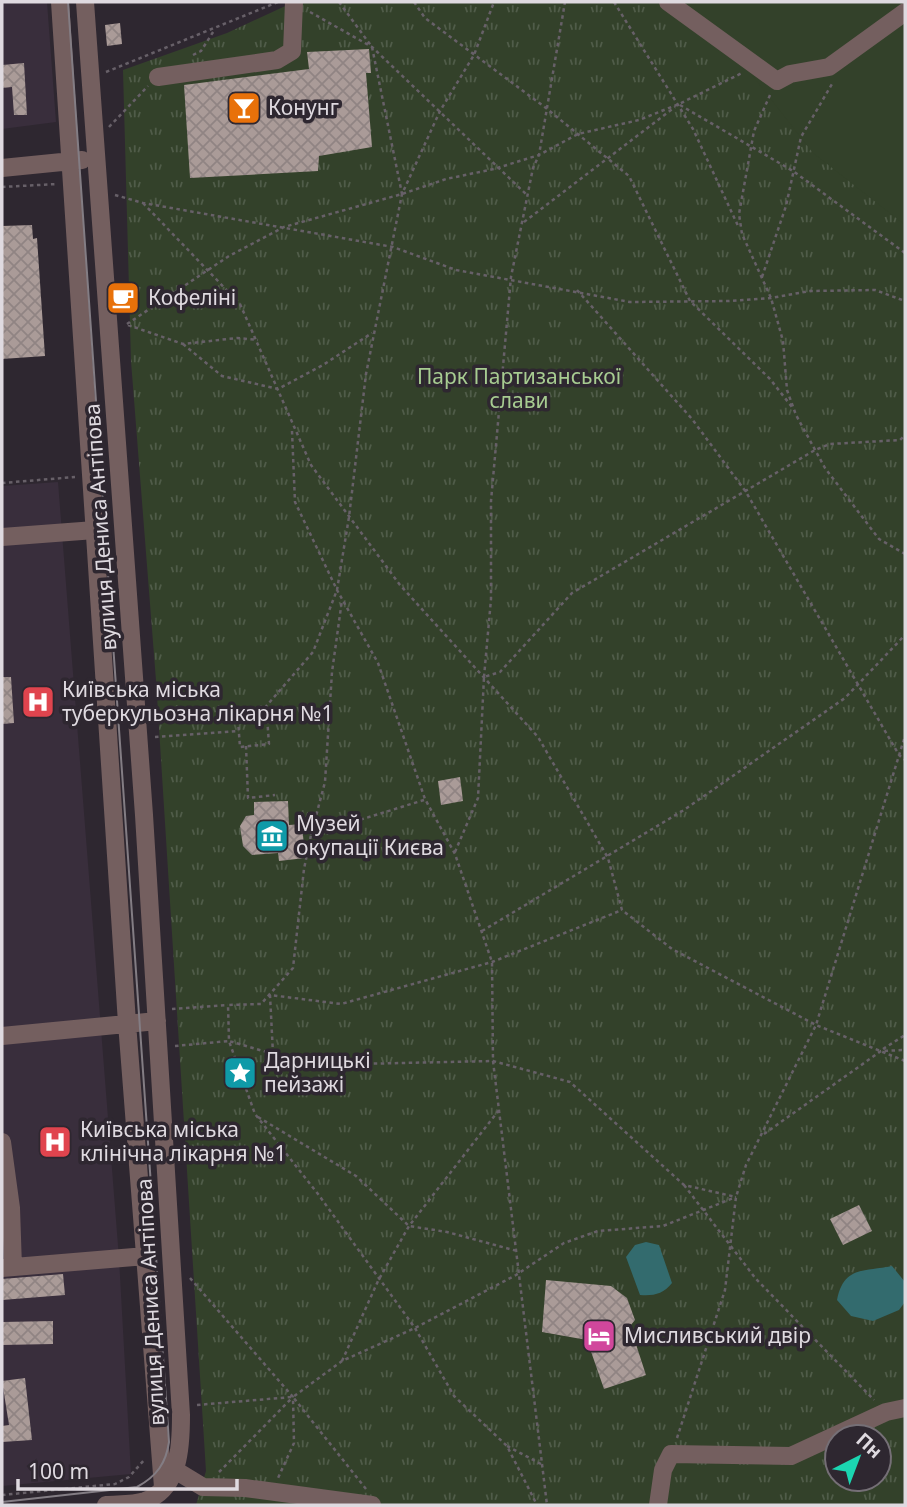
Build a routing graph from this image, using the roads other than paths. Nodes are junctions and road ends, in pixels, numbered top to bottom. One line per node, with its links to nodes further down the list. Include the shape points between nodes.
1 (60, 2): 8 (street, вулиця Дениса Антіпова)
2 (85, 2): 7 (street, вулиця Дениса Антіпова)
3 (289, 2): 6 (street, via 292,51 277,60)
4 (668, 2): 5 (street, via 777,81 829,67)
5 (905, 12)
6 (158, 77)
7 (96, 159): 8 (street); 12 (street, вулиця Дениса Антіпова)
8 (71, 161): 9 (street); 10 (street, вулиця Дениса Антіпова)
9 (2, 168)
10 (95, 530): 11 (street); 13 (street, вулиця Дениса Антіпова)
11 (2, 537)
12 (163, 1015): 13 (street); 19 (street, вулиця Дениса Антіпова, via 181,1415 181,1452)
13 (127, 1023): 14 (street); 16 (street, вулиця Дениса Антіпова)
14 (2, 1037)
15 (2, 1142): 17 (street, via 11,1208)
16 (146, 1256): 17 (street); 20 (street, вулиця Дениса Антіпова)
17 (7, 1268)
18 (905, 1408): 23 (street, via 886,1412 791,1456 671,1454 663,1470)
19 (175, 1470): 20 (street, вулиця Дениса Антіпова); 21 (street, via 203,1487)
20 (155, 1497): 22 (street)
21 (371, 1500)
22 (106, 1505)
23 (659, 1505)

